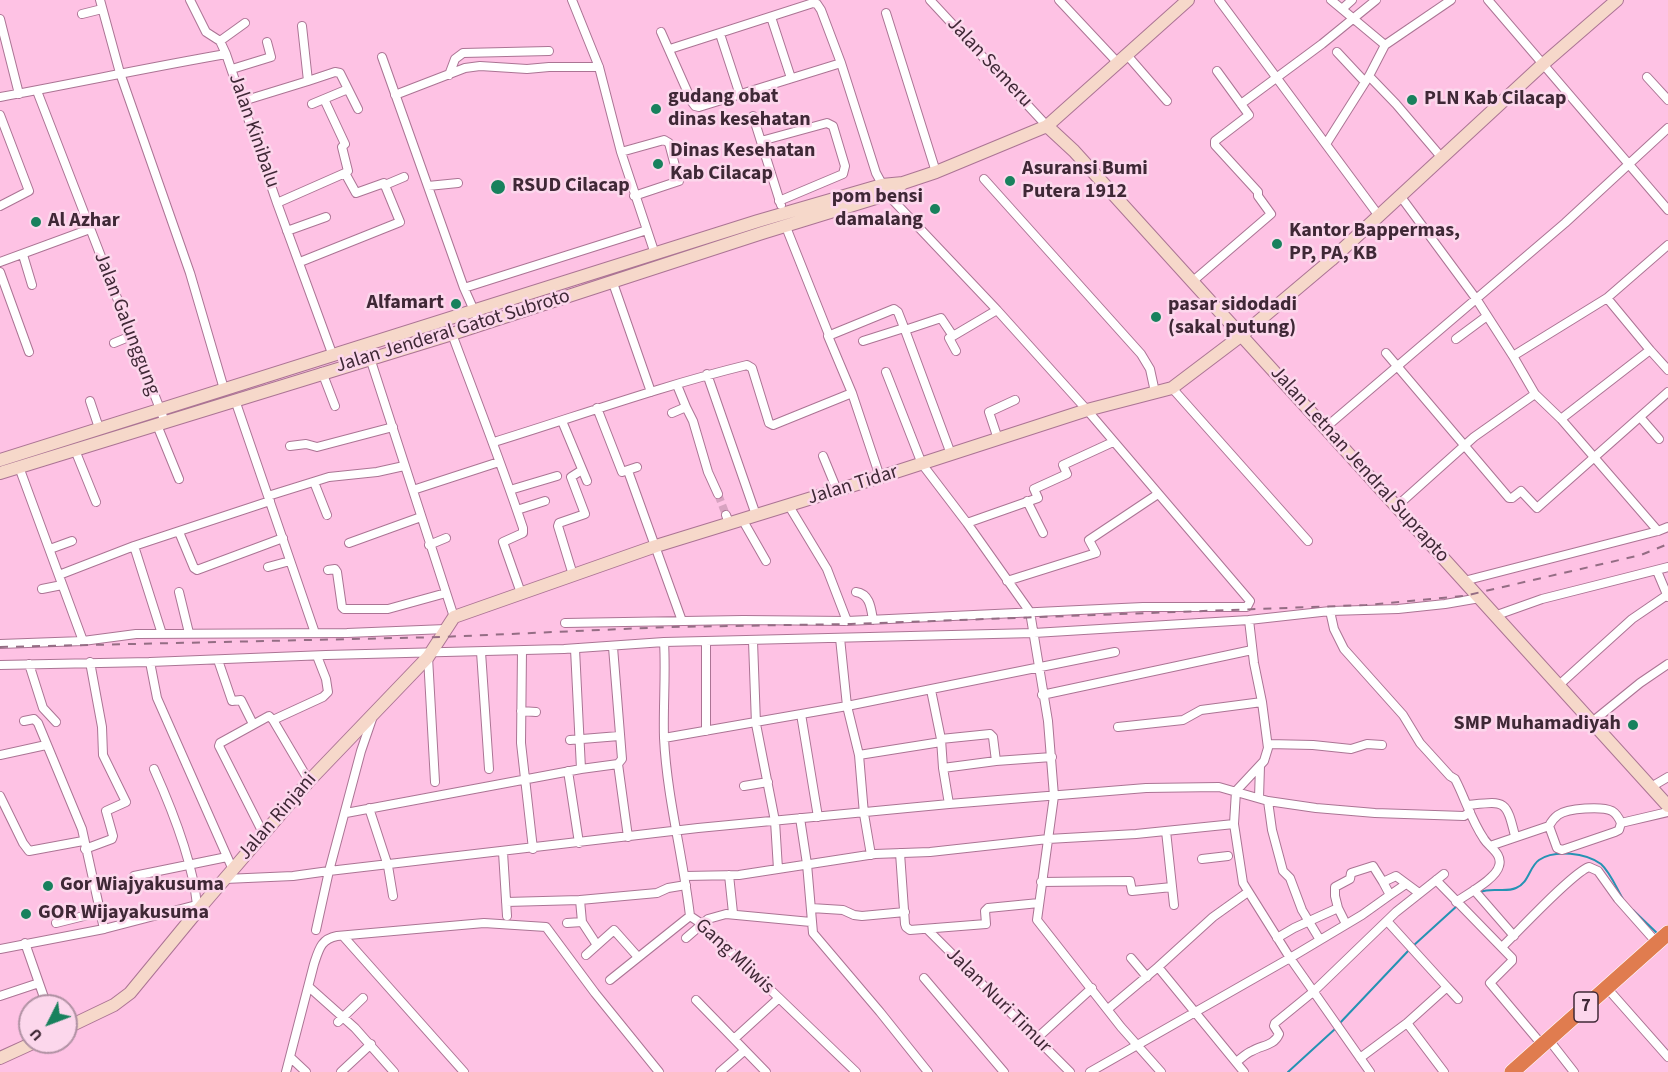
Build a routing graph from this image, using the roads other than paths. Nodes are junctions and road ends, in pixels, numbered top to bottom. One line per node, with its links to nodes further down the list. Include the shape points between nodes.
1 (190, 0): 24 (street, via 206,32)
2 (572, 0): 39 (street)
3 (930, 0): 64 (street, Jalan Semeru)
4 (1059, 0): 35 (street)
5 (1188, 0): 35 (main road, Jalan Jenderal Gatot Subroto)
6 (1219, 0): 46 (street)
7 (1331, 0): 14 (street)
8 (1352, 0): 14 (street)
9 (1376, 0): 19 (street)
10 (1451, 0): 26 (street)
11 (1488, 0): 37 (street)
12 (1617, 0): 37 (main road, Jalan Tidar)
13 (101, 5): 16 (street); 42 (street)
14 (1342, 9): 19 (street)
15 (886, 13): 72 (street)
16 (82, 14)
17 (771, 17): 23 (street); 36 (street, via 817,4); 45 (street)
18 (0, 19): 51 (street)
19 (1354, 19): 26 (street); 46 (street)
20 (245, 23): 24 (street)
21 (302, 26): 29 (street)
22 (661, 32): 27 (street)
23 (720, 34): 27 (street); 53 (street)
24 (220, 41): 32 (street)
25 (267, 42): 40 (street, via 271,57)
26 (1385, 45): 47 (street)
27 (670, 49): 53 (street, via 695,106)
28 (549, 51): 31 (street)
29 (304, 52): 33 (street); 48 (street)
30 (1337, 52): 47 (street)
31 (477, 53): 38 (street); 43 (street, via 459,55)
32 (226, 54): 40 (street, Jalan Kinibalu); 42 (street, Jalan Kinibalu)
33 (293, 54)
34 (382, 57): 52 (street)
35 (1123, 59): 58 (street); 64 (main road, Jalan Jenderal Gatot Subroto)
36 (842, 63): 45 (street); 78 (street, via 876,173)
37 (1542, 65): 69 (main road, Jalan Tidar); 70 (street)
38 (480, 66): 39 (street); 43 (street)
39 (599, 67): 68 (street)
40 (232, 69): 57 (street, Jalan Kinibalu)
41 (1217, 71): 60 (street)
42 (120, 73): 50 (street, Jalan Kinibalu); 132 (street, via 186,262)
43 (449, 75): 52 (street)
44 (1647, 77): 56 (street)
45 (791, 78): 53 (street)
46 (1276, 78): 60 (street); 67 (street)
47 (1367, 79): 67 (street); 69 (street, via 1396,104)
48 (308, 81): 49 (street, via 335,72); 57 (street)
49 (348, 88): 55 (street); 61 (street)
50 (37, 91): 51 (street, Jalan Kinibalu); 89 (street, Jalan Galunggung)
51 (19, 94): 54 (street, Jalan Kinibalu)
52 (395, 95): 77 (street)
53 (740, 95)
54 (0, 97)
55 (324, 99): 59 (street); 71 (street, via 345,144 342,147)
56 (1668, 100)
57 (243, 101): 82 (street, Jalan Kinibalu)
58 (1167, 101)
59 (312, 104)
60 (1241, 104): 99 (street, via 1250,115 1215,141 1215,145 1258,192 1271,214)
61 (358, 109)
62 (0, 115): 83 (street, via 28,191)
63 (753, 116): 66 (street)
64 (1047, 126): 72 (main road, Jalan Jenderal Gatot Subroto); 99 (main road, Jalan Letnan Jendral Suprapto)
65 (1668, 128): 70 (street)
66 (761, 141): 81 (street); 81 (street, via 827,123 833,126 845,166 843,174)
67 (1326, 144): 86 (street)
68 (621, 152): 79 (street); 79 (street, via 667,141 680,177 678,182)
69 (1442, 158): 80 (main road, Jalan Tidar)
70 (1629, 165): 84 (street); 104 (street)
71 (350, 170): 76 (street, via 356,193); 82 (street)
72 (936, 172): 78 (main road, Jalan Jenderal Gatot Subroto)
73 (404, 177): 76 (street)
74 (984, 179): 134 (street, via 1142,354)
75 (458, 183): 77 (street)
76 (385, 185): 96 (street, via 400,220 398,224)
77 (428, 186): 102 (street)
78 (885, 190): 85 (main road, Jalan Jenderal Gatot Subroto); 88 (main road, Jalan Jenderal Gatot Subroto); 106 (street)
79 (634, 196): 90 (street)
80 (1401, 197): 86 (main road, Jalan Tidar); 104 (street)
81 (779, 201): 85 (street)
82 (277, 203): 91 (street, Jalan Kinibalu)
83 (0, 206)
84 (1668, 210)
85 (784, 214): 93 (main road, Jalan Jenderal Gatot Subroto)
86 (1379, 216): 112 (main road, Jalan Tidar)
87 (326, 217): 91 (street)
88 (786, 227): 97 (main road, Jalan Jenderal Gatot Subroto); 111 (street)
89 (90, 229): 94 (street); 113 (street, Jalan Galunggung)
90 (647, 230): 93 (street); 102 (street)
91 (287, 231): 96 (street, Jalan Kinibalu)
92 (1668, 245): 103 (street)
93 (655, 254): 97 (main road); 105 (main road, Jalan Jenderal Gatot Subroto)
94 (23, 255): 95 (street); 101 (street)
95 (0, 262)
96 (300, 262): 122 (street, Jalan Kinibalu)
97 (660, 268): 100 (main road, Jalan Jenderal Gatot Subroto)
98 (0, 272): 120 (street)
99 (1193, 281): 112 (main road, Jalan Letnan Jendral Suprapto)
100 (613, 283): 108 (main road, Jalan Jenderal Gatot Subroto); 133 (street)
101 (32, 285)
102 (464, 288): 105 (street)
103 (1607, 298): 118 (street); 123 (street)
104 (1476, 300): 107 (street); 125 (street)
105 (475, 309): 108 (street); 122 (main road, Jalan Jenderal Gatot Subroto)
106 (996, 310): 114 (street); 145 (street)
107 (1487, 316): 115 (street); 123 (street)
108 (480, 324): 110 (main road, Jalan Jenderal Gatot Subroto)
109 (905, 329): 111 (street, via 894,309); 114 (street, via 941,318); 116 (street); 161 (street)
110 (453, 333): 124 (main road, Jalan Jenderal Gatot Subroto); 156 (street)
111 (830, 335): 136 (street)
112 (1242, 335): 131 (main road, Jalan Tidar); 153 (main road, Jalan Letnan Jendral Suprapto)
113 (131, 336): 117 (street); 144 (street, Jalan Galunggung)
114 (953, 336): 119 (street, via 949,338)
115 (1456, 339)
116 (863, 341)
117 (114, 343)
118 (1650, 350): 126 (street); 148 (street)
119 (956, 351)
120 (29, 352)
121 (1386, 353): 125 (street)
122 (333, 356): 132 (main road, Jalan Jenderal Gatot Subroto)
123 (1514, 356): 137 (street)
124 (370, 358): 127 (main road, Jalan Jenderal Gatot Subroto); 151 (street)
125 (1398, 367): 153 (street); 159 (street)
126 (1668, 370)
127 (322, 372): 138 (main road, Jalan Jenderal Gatot Subroto); 141 (street)
128 (886, 372): 166 (street)
129 (707, 374): 130 (street); 136 (street, via 750,365 773,425); 191 (street)
130 (677, 385): 133 (street); 142 (street)
131 (1172, 388): 134 (main road, Jalan Tidar); 202 (street)
132 (224, 389): 144 (main road, Jalan Jenderal Gatot Subroto)
133 (651, 392): 143 (street)
134 (1155, 392): 145 (main road, Jalan Tidar)
135 (1668, 392): 147 (street)
136 (852, 393): 174 (street)
137 (1535, 394): 148 (street); 159 (street)
138 (235, 400): 150 (main road, Jalan Jenderal Gatot Subroto); 183 (street)
139 (1015, 400): 154 (street, via 989,412)
140 (90, 401): 152 (street)
141 (335, 406)
142 (686, 407): 146 (street); 181 (street)
143 (597, 408): 149 (street); 171 (street, via 621,471)
144 (160, 410): 150 (street, Jalan Galunggung); 152 (main road, Jalan Jenderal Gatot Subroto)
145 (1087, 410): 154 (main road, Jalan Tidar); 157 (street)
146 (672, 413)
147 (1640, 417): 155 (street); 163 (street)
148 (1561, 418): 163 (street)
149 (562, 420): 156 (street); 170 (street)
150 (161, 423): 160 (main road, Jalan Jenderal Gatot Subroto); 175 (street, Jalan Galunggung)
151 (393, 427): 158 (street, via 317,447); 167 (street)
152 (99, 428): 164 (main road, Jalan Jenderal Gatot Subroto)
153 (1325, 428): 188 (main road, Jalan Letnan Jendral Suprapto)
154 (998, 439): 161 (main road, Jalan Tidar)
155 (1659, 439)
156 (494, 442): 165 (street)
157 (1113, 442): 182 (street); 185 (street, via 1063,465 1067,474 1034,489 1038,498)
158 (290, 446)
159 (1464, 446): 163 (street, via 1509,498 1521,491 1537,508); 188 (street)
160 (75, 450): 168 (main road, Jalan Jenderal Gatot Subroto); 186 (street)
161 (951, 454): 166 (main road, Jalan Tidar)
162 (823, 456): 180 (street)
163 (1595, 459): 196 (street)
164 (0, 460)
165 (499, 462): 178 (street); 179 (street)
166 (922, 464): 174 (main road, Jalan Tidar); 194 (street)
167 (404, 466): 177 (street); 178 (street)
168 (20, 467): 172 (main road, Jalan Jenderal Gatot Subroto); 207 (street)
169 (637, 467): 171 (street)
170 (582, 470): 176 (street); 215 (street, via 571,477 585,514 558,526)
171 (628, 471): 206 (street)
172 (0, 473)
173 (557, 476): 179 (street)
174 (880, 477): 180 (main road, Jalan Tidar)
175 (179, 479)
176 (587, 481)
177 (314, 482): 183 (street); 190 (street)
178 (413, 490): 192 (street)
179 (510, 490): 189 (street)
180 (837, 490): 187 (main road, Jalan Tidar)
181 (718, 494)
182 (1158, 494): 216 (street, via 1089,540 1096,553); 226 (street, via 1248,598 1247,607)
183 (269, 499): 197 (street); 199 (street)
184 (545, 501): 189 (street)
185 (1028, 501): 194 (street); 198 (street)
186 (96, 502)
187 (789, 506): 191 (main road, Jalan Tidar); 233 (street, via 827,569)
188 (1397, 506): 217 (main road, Jalan Letnan Jendral Suprapto)
189 (517, 510): 223 (street, via 523,532 503,542)
190 (327, 515)
191 (756, 515): 193 (main road, Jalan Tidar)
192 (421, 517): 203 (street); 204 (street)
193 (742, 519): 206 (main road, Jalan Tidar, via 728,519); 209 (street)
194 (967, 523): 216 (street)
195 (1668, 527): 196 (street)
196 (1658, 531): 217 (street)
197 (179, 532): 199 (street, via 197,570); 205 (street)
198 (1043, 533)
199 (283, 538): 208 (street)
200 (446, 538): 204 (street)
201 (72, 541): 207 (street)
202 (1308, 541)
203 (349, 543)
204 (429, 544): 222 (street)
205 (134, 546): 214 (street); 239 (street)
206 (656, 546): 215 (main road, Jalan Tidar); 232 (street)
207 (50, 549): 214 (street)
208 (290, 561): 210 (street); 237 (street)
209 (766, 561)
210 (268, 567)
211 (1668, 567): 213 (street)
212 (328, 570): 222 (street, via 337,572 344,609 388,609)
213 (1657, 571): 224 (street); 228 (street, via 1542,599)
214 (59, 574): 218 (street)
215 (573, 575): 223 (main road, Jalan Tidar)
216 (1007, 581): 226 (street)
217 (1464, 581): 225 (main road, Jalan Letnan Jendral Suprapto)
218 (62, 585): 219 (street); 241 (street)
219 (42, 589)
220 (179, 592): 236 (street)
221 (856, 592): 230 (street, via 869,601)
222 (446, 593): 229 (street)
223 (521, 594): 229 (main road, Jalan Tidar)
224 (1668, 596): 261 (street, via 1632,619)
225 (1480, 598): 227 (street); 228 (main road, Jalan Letnan Jendral Suprapto)
226 (1030, 612): 230 (street); 238 (street)
227 (1330, 612): 231 (street); 310 (street, via 1344,649 1403,715 1420,743 1455,779)
228 (1497, 615): 261 (main road, Jalan Letnan Jendral Suprapto)
229 (454, 617): 235 (main road, Jalan Rinjani)
230 (873, 620): 233 (street)
231 (1249, 620): 238 (street); 248 (street)
232 (682, 621): 233 (street); 234 (street)
233 (847, 621)
234 (566, 623)
235 (446, 629): 237 (street); 252 (main road, Jalan Rinjani)
236 (189, 633): 237 (street); 239 (street)
237 (315, 633)
238 (1034, 633): 240 (street); 260 (street)
239 (162, 634): 241 (street)
240 (840, 638): 242 (street); 265 (street)
241 (82, 641): 245 (street)
242 (753, 641): 244 (street); 275 (street)
243 (664, 642): 244 (street); 246 (street); 279 (street, Gang Mliwis)
244 (705, 642): 277 (street)
245 (0, 644)
246 (613, 647): 247 (street); 278 (street)
247 (575, 649): 249 (street); 280 (street)
248 (1252, 650): 263 (street); 264 (street)
249 (522, 651): 250 (street); 266 (street)
250 (481, 652): 252 (street); 293 (street)
251 (1115, 652): 260 (street)
252 (429, 655): 253 (street); 268 (main road, Jalan Rinjani); 299 (street)
253 (317, 656): 254 (street); 270 (street, via 328,692)
254 (218, 660): 256 (street); 274 (street, via 232,701 241,700)
255 (90, 662): 256 (street); 257 (street); 327 (street, via 103,755 126,802 106,811 112,840)
256 (150, 662): 334 (street, via 157,698)
257 (29, 664): 259 (street); 272 (street, via 44,708)
258 (1668, 664): 273 (street)
259 (0, 665)
260 (1038, 667): 262 (street); 263 (street)
261 (1559, 685): 273 (main road, Jalan Letnan Jendral Suprapto)
262 (931, 690): 265 (street); 281 (street)
263 (1042, 695): 287 (street)
264 (1262, 702): 276 (street, via 1201,711 1183,720); 282 (street)
265 (847, 706): 269 (street); 286 (street)
266 (521, 711): 267 (street); 298 (street)
267 (536, 712)
268 (374, 713): 297 (main road, Jalan Rinjani); 312 (street)
269 (801, 714): 275 (street); 314 (street)
270 (273, 720): 274 (street, via 267,717); 297 (street)
271 (24, 721): 283 (street, via 34,719)
272 (56, 722)
273 (1592, 722): 302 (main road, Jalan Letnan Jendral Suprapto)
274 (254, 724): 322 (street, via 219,746)
275 (756, 724): 277 (street); 300 (street)
276 (1118, 727)
277 (706, 731): 279 (street)
278 (618, 736): 280 (street); 289 (street, via 622,759)
279 (664, 738): 321 (street, Gang Mliwis)
280 (574, 739): 294 (street)
281 (941, 741): 286 (street); 288 (street, via 990,734); 291 (street)
282 (1268, 744): 284 (street, via 1351,749); 290 (street)
283 (46, 745): 285 (street); 327 (street, via 82,829)
284 (1382, 745)
285 (0, 755)
286 (859, 755): 313 (street)
287 (1052, 757): 288 (street); 305 (street)
288 (996, 761): 291 (street)
289 (618, 764): 294 (street); 324 (street)
290 (1260, 766): 303 (street); 306 (street)
291 (943, 768): 307 (street)
292 (154, 769): 337 (street)
293 (489, 769)
294 (580, 769): 295 (street)
295 (568, 771): 298 (street); 326 (street)
296 (1668, 777): 302 (street)
297 (309, 781): 322 (main road, Jalan Rinjani)
298 (525, 781): 309 (street); 329 (street)
299 (435, 782)
300 (768, 782): 301 (street); 316 (street)
301 (744, 786)
302 (1651, 787): 308 (main road, Jalan Letnan Jendral Suprapto)
303 (1236, 791): 305 (street, via 1211,787 1146,788); 306 (street); 319 (street)
304 (0, 796): 327 (street, via 30,851)
305 (1054, 796): 307 (street); 325 (street)
306 (1263, 799): 310 (street, via 1375,813 1464,816); 372 (street, via 1283,871 1290,878)
307 (949, 804): 313 (street)
308 (1668, 806)
309 (369, 808): 312 (street); 338 (street)
310 (1469, 808): 323 (street, via 1496,802 1504,806); 328 (street)
311 (1668, 812): 318 (street)
312 (346, 813): 340 (street)
313 (864, 813): 314 (street); 332 (street)
314 (818, 817): 315 (street)
315 (800, 818): 316 (street); 336 (street)
316 (775, 821): 321 (street); 339 (street)
317 (1551, 823): 318 (street, via 1559,814 1602,808 1616,814); 318 (street, via 1557,848 1562,849 1615,832); 323 (street)
318 (1621, 823)
319 (1234, 824): 320 (street); 333 (street)
320 (1166, 831): 325 (street); 350 (street)
321 (676, 832): 324 (street); 346 (street, Gang Mliwis)
322 (264, 835): 341 (main road, Jalan Rinjani)
323 (1515, 836): 328 (street)
324 (628, 837): 326 (street)
325 (1048, 839): 331 (street); 347 (street)
326 (579, 843): 329 (street)
327 (84, 845): 364 (street)
328 (1490, 846): 353 (street, via 1500,864)
329 (532, 849): 330 (street)
330 (503, 852): 338 (street); 357 (street)
331 (900, 853): 332 (street); 365 (street)
332 (871, 855): 336 (street)
333 (1233, 855): 335 (street); 351 (street)
334 (227, 857): 337 (street); 341 (street)
335 (1202, 859)
336 (807, 864): 339 (street); 362 (street)
337 (189, 865): 344 (street); 360 (street)
338 (388, 866): 340 (street); 355 (street)
339 (778, 869): 343 (street)
340 (329, 871): 341 (street, via 299,876); 379 (street)
341 (229, 874): 360 (main road, Jalan Rinjani)
342 (1444, 874): 345 (street)
343 (729, 875): 346 (street); 366 (street)
344 (134, 876)
345 (1436, 880): 352 (street); 359 (street)
346 (686, 881): 356 (street, via 657,893); 368 (street, Gang Mliwis)
347 (1041, 882): 350 (street, via 1130,881 1132,891); 358 (street)
348 (1383, 882): 349 (street, via 1396,876); 354 (street); 363 (street, via 1373,866 1351,873 1350,879 1335,887)
349 (1406, 884): 352 (street); 354 (street)
350 (1172, 887): 361 (street)
351 (1248, 892): 383 (street); 394 (street, via 1213,917)
352 (1419, 893): 369 (street)
353 (1476, 893): 359 (street); 381 (street)
354 (1390, 894): 376 (street)
355 (393, 896)
356 (580, 900): 357 (street); 370 (street)
357 (506, 902): 367 (street)
358 (1039, 903): 378 (street, via 988,908 986,924); 401 (street, via 1037,920)
359 (1458, 903): 388 (street)
360 (200, 904): 377 (street); 413 (main road, Jalan Rinjani, via 130,993)
361 (1174, 905)
362 (811, 908): 365 (street, via 843,910 857,916); 371 (street)
363 (1338, 908): 372 (street); 376 (street)
364 (100, 912): 373 (street); 377 (street)
365 (905, 912): 378 (street, via 906,927)
366 (733, 913): 371 (street); 375 (street)
367 (507, 915)
368 (690, 916): 375 (street, Gang Mliwis); 391 (street)
369 (1387, 921): 400 (street); 403 (street)
370 (582, 922): 374 (street); 387 (street)
371 (811, 922): 436 (street, via 815,937)
372 (1309, 922): 383 (street); 385 (street)
373 (56, 923)
374 (567, 923)
375 (702, 924): 382 (street); 407 (street, Gang Mliwis)
376 (1346, 924): 385 (street)
377 (104, 929): 386 (street)
378 (927, 929): 416 (street, Jalan Nuri Timur)
379 (316, 930)
380 (343, 936): 399 (street, via 330,937 320,946); 431 (street); 432 (street, via 484,923 546,927)
381 (1514, 936): 384 (street, via 1589,867 1598,871); 388 (street)
382 (686, 938)
383 (1277, 938): 393 (street)
384 (1661, 939): 402 (highway, 7)
385 (1320, 940): 393 (street)
386 (25, 943): 389 (street); 398 (street)
387 (597, 945): 390 (street); 391 (street, via 615,931)
388 (1502, 947): 417 (street, via 1512,961 1490,983)
389 (0, 949)
390 (585, 954)
391 (638, 957): 397 (street)
392 (1131, 958): 395 (street)
393 (1290, 958): 403 (street); 411 (street)
394 (1158, 967): 395 (street); 411 (street)
395 (1147, 977): 410 (street)
396 (924, 978): 437 (street)
397 (610, 980)
398 (39, 983): 404 (street); 405 (street)
399 (309, 987): 412 (street); 422 (street)
400 (1447, 987): 408 (street); 414 (street)
401 (1092, 988): 410 (street); 416 (street)
402 (1606, 988): 417 (highway, 7); 423 (street)
403 (1313, 992): 425 (street); 426 (street, via 1275,1023 1279,1037)
404 (43, 994)
405 (0, 996)
406 (363, 998): 412 (street)
407 (779, 998): 415 (street); 435 (street, Gang Mliwis)
408 (1458, 999)
409 (696, 1000): 415 (street)
410 (1108, 1010): 419 (street)
411 (1195, 1012): 419 (street); 426 (street)
412 (340, 1019): 418 (street)
413 (78, 1022)
414 (1407, 1023): 425 (street); 443 (street)
415 (734, 1039): 421 (street)
416 (1036, 1039): 438 (street, Jalan Nuri Timur)
417 (1546, 1043): 444 (highway, 7); 445 (street)
418 (371, 1044): 429 (street); 430 (street)
419 (1137, 1045): 439 (street); 440 (street)
420 (18, 1050): 424 (main road)
421 (744, 1051): 433 (street); 434 (street)
422 (290, 1057): 427 (street); 428 (street)
423 (1668, 1057)
424 (0, 1058)
425 (1360, 1058): 442 (street)
426 (1236, 1062): 441 (street)
427 (286, 1072)
428 (306, 1072)
429 (341, 1072)
430 (394, 1072)
431 (464, 1072)
432 (659, 1072)
433 (720, 1072)
434 (766, 1072)
435 (856, 1072)
436 (928, 1072)
437 (1004, 1072)
438 (1070, 1072)
439 (1090, 1072)
440 (1161, 1072)
441 (1244, 1072)
442 (1370, 1072)
443 (1444, 1072)
444 (1512, 1072)
445 (1574, 1072)

